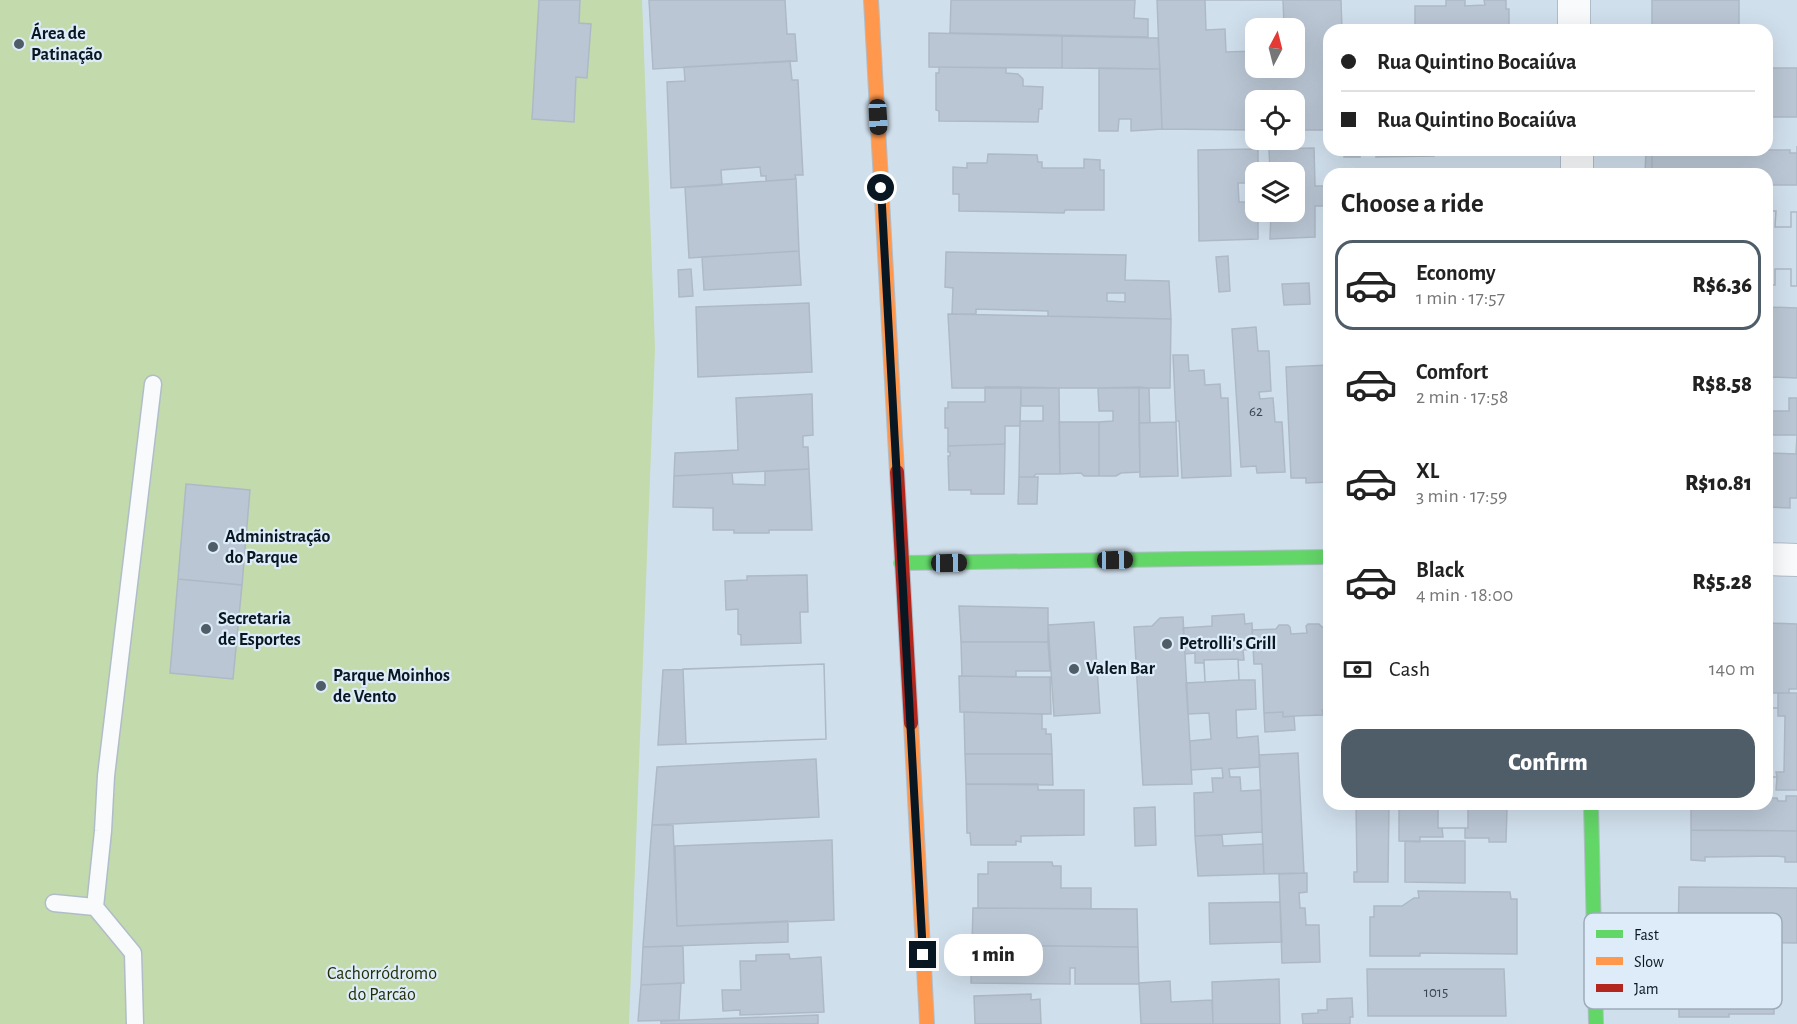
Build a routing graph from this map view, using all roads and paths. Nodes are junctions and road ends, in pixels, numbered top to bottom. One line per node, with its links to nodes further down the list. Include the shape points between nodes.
1 (871, 0): 8 (street)
2 (1574, 0): 3 (street)
3 (1574, 24)
4 (153, 384): 11 (lane, via 106,776)
5 (1323, 557): 8 (street)
6 (1773, 559): 7 (street)
7 (1797, 560)
8 (902, 563): 15 (street)
9 (1591, 810): 12 (street)
10 (54, 903): 11 (lane)
11 (95, 907): 14 (lane, via 133,953)
12 (1593, 913)
13 (1596, 1009): 16 (street)
14 (135, 1024)
15 (927, 1024)
16 (1596, 1024)

